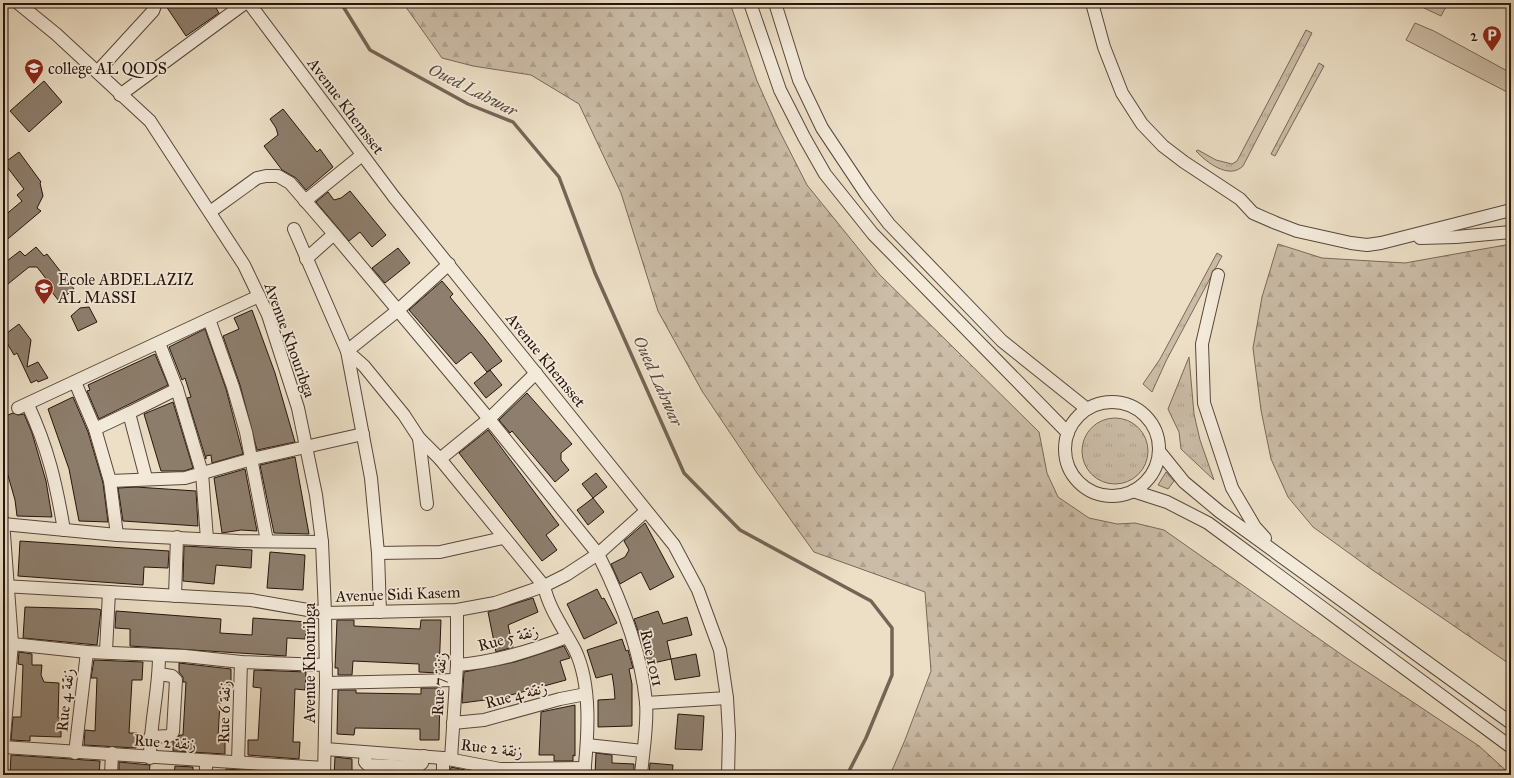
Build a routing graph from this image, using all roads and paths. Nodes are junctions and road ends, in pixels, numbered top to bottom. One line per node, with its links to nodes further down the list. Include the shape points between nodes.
1 (18, 3): 8 (street, Avenue Khouribga)
2 (156, 3): 8 (street, via 153,11)
3 (245, 3): 9 (street)
4 (250, 3): 10 (street, Avenue Khemsset)
5 (750, 3): 33 (street, via 780,90 825,174 874,234)
6 (775, 3): 29 (street, via 799,80 822,128 889,224 1002,341)
7 (1092, 3): 17 (street, via 1104,47 1122,93 1142,124 1168,150 1240,199 1253,213 1276,223 1297,231 1367,245)
8 (98, 71): 9 (street, Avenue Khouribga)
9 (120, 95): 13 (street, Avenue Khouribga, via 150,120)
10 (362, 155): 11 (street); 19 (street, Avenue Khemsset)
11 (305, 200): 13 (street, Rue 1011, via 283,178 272,175 250,183); 16 (street, Rue 1011)
12 (1511, 210): 17 (street)
13 (210, 212): 21 (street, Avenue Khouribga, via 244,265)
14 (294, 229): 18 (street)
15 (1511, 232): 17 (street, via 1456,238)
16 (334, 234): 18 (street); 22 (street, Rue 1011)
17 (1399, 239)
18 (306, 259): 25 (street)
19 (449, 264): 22 (street); 26 (street, Avenue Khemsset)
20 (1218, 275): 56 (street, via 1202,344 1204,403 1232,488 1255,527)
21 (259, 296): 23 (street); 36 (street, Avenue Khouribga, via 268,315 298,408)
22 (397, 311): 25 (street); 31 (street, Rue 1011)
23 (209, 319): 24 (street); 38 (street, via 233,387)
24 (159, 343): 27 (street); 28 (street)
25 (347, 351): 34 (street); 35 (street, via 364,366 404,415)
26 (536, 373): 31 (street); 45 (street, Avenue Khemsset)
27 (76, 382): 32 (street); 47 (street, via 23,407 42,435 55,480)
28 (177, 389): 30 (street); 40 (street)
29 (1087, 409): 33 (street); 37 (street, via 1108,402 1121,403 1140,410 1154,427)
30 (129, 413): 32 (street); 41 (street)
31 (488, 419): 39 (street); 55 (street, Rue 1011)
32 (95, 429): 42 (street)
33 (1068, 433): 43 (street, via 1067,460 1073,474 1082,485 1096,493 1110,496)
34 (363, 434): 36 (street); 54 (street, via 371,478)
35 (419, 438): 39 (street); 44 (street)
36 (306, 447): 38 (street); 53 (street, Avenue Khouribga)
37 (1159, 451): 43 (street, via 1153,473); 56 (street, via 1193,491)
38 (252, 459): 40 (street); 52 (street)
39 (440, 459): 50 (street)
40 (202, 473): 41 (street, via 170,479); 51 (street)
41 (146, 478): 42 (street)
42 (110, 480): 48 (street)
43 (1133, 491): 82 (street, via 1167,502 1208,523)
44 (427, 504)
45 (646, 511): 55 (street, Avenue Sidi Kasem); 76 (street, Avenue Khemsset, via 674,545 698,590 720,650)
46 (3, 523): 47 (street); 57 (street)
47 (64, 530): 48 (street)
48 (117, 535): 49 (street)
49 (177, 537): 51 (street); 60 (street)
50 (503, 538): 54 (street, via 440,552); 58 (street)
51 (207, 539): 52 (street)
52 (267, 541): 53 (street)
53 (322, 542): 63 (street, Avenue Khouribga)
54 (378, 553): 62 (street)
55 (598, 554): 58 (street, Avenue Sidi Kasem); 77 (street, Rue 1011, via 635,646)
56 (1280, 555): 79 (street)
57 (6, 586): 59 (street, Avenue Sidi Kasem); 65 (street)
58 (544, 586): 61 (street, Avenue Sidi Kasem, via 495,603); 64 (street, via 547,598)
59 (109, 592): 60 (street, Avenue Sidi Kasem); 66 (street)
60 (175, 596): 63 (street, Avenue Sidi Kasem, via 251,600)
61 (457, 610): 62 (street, Avenue Sidi Kasem); 71 (street, Rue 7 زنقة)
62 (380, 612): 63 (street, Avenue Sidi Kasem)
63 (325, 613): 70 (street, Avenue Khouribga)
64 (567, 637): 71 (street, Rue 5 زنقة, via 505,658); 75 (street, via 579,662)
65 (8, 643): 67 (street); 83 (street)
66 (106, 651): 67 (street); 68 (street)
67 (86, 652): 86 (street, Rue 4 زنقة)
68 (159, 656): 69 (street); 72 (street)
69 (241, 662): 70 (street); 91 (street, Rue 6 زنقة)
70 (326, 665): 74 (street, Avenue Khouribga)
71 (457, 665): 73 (street, Rue 7 زنقة)
72 (159, 674): 80 (street); 80 (street, via 172,676 176,680 173,732 169,736)
73 (455, 680): 74 (street); 78 (street, Rue 7 زنقة)
74 (326, 683): 84 (street, Avenue Khouribga)
75 (586, 694): 78 (street, Rue 4 زنقة, via 484,720); 81 (street)
76 (727, 698): 77 (street); 98 (street, Avenue Khemsset)
77 (646, 703): 85 (street, Rue 1011)
78 (453, 723): 89 (street, Rue 7 زنقة)
79 (1511, 723)
80 (150, 737): 88 (street)
81 (587, 745): 85 (street); 93 (street)
82 (1511, 747)
83 (3, 748): 86 (street, Rue 2 زنقة)
84 (325, 749): 89 (street, Rue 2 زنقة); 92 (street, Avenue Khouribga)
85 (643, 751): 97 (street, Rue 1011)
86 (75, 752): 87 (street, Rue 2 زنقة)
87 (112, 753): 88 (street, Rue 2 زنقة); 94 (street)
88 (150, 758): 90 (street, Rue 2 زنقة)
89 (447, 758): 93 (street, Rue 2 زنقة, via 506,769); 96 (street, Rue 7 زنقة)
90 (206, 761): 91 (street, Rue 2 زنقة); 95 (street)
91 (238, 762): 92 (street, Rue 2 زنقة)
92 (324, 771)
93 (584, 772)
94 (111, 775)
95 (206, 775)
96 (443, 775)
97 (641, 775)
98 (728, 775)

